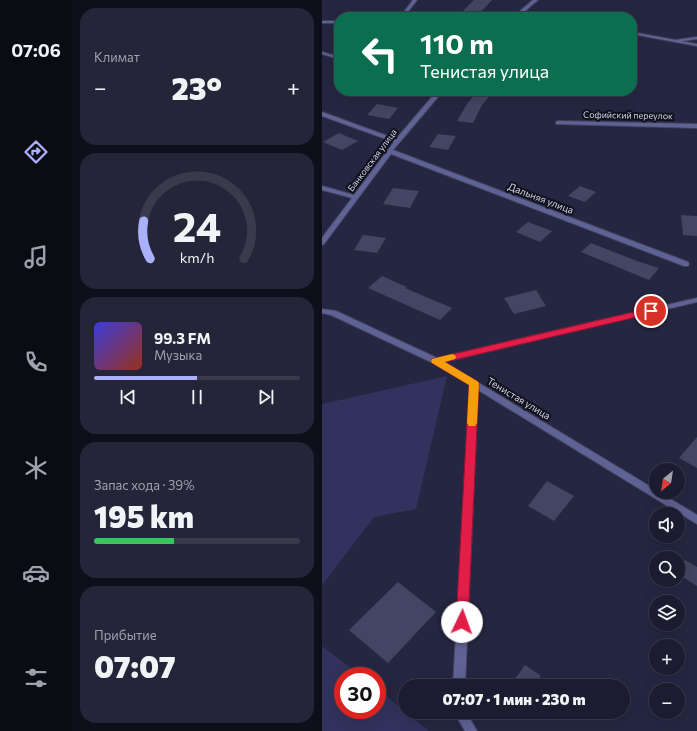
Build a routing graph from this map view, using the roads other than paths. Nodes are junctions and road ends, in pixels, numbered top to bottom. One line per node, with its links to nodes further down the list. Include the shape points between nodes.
1 (414, 0): 3 (street)
2 (536, 0): 4 (street)
3 (406, 12)
4 (522, 12)
5 (322, 22): 6 (street)
6 (334, 22)
7 (637, 34): 9 (street)
8 (697, 38): 9 (lane)
9 (675, 41): 10 (street)
10 (697, 45)
11 (322, 53): 12 (lane)
12 (334, 57)
13 (436, 96): 17 (street, Банковская улица)
14 (322, 114): 17 (street)
15 (558, 123): 16 (street, Софийский переулок)
16 (697, 126)
17 (397, 140): 18 (street, Банковская улица)
18 (389, 151): 20 (street, Банковская улица); 22 (street, Дальняя улица)
19 (322, 188): 20 (street)
20 (355, 197): 21 (street, Банковская улица)
21 (322, 243)
22 (686, 264)
23 (697, 300): 25 (street)
24 (322, 311): 25 (street, Тенистая улица, via 333,313)
25 (436, 361): 26 (street, Тенистая улица)
26 (474, 383): 27 (street, Тенистая улица); 28 (street)
27 (697, 520)
28 (459, 679)
29 (464, 719): 30 (street)
30 (471, 731)

